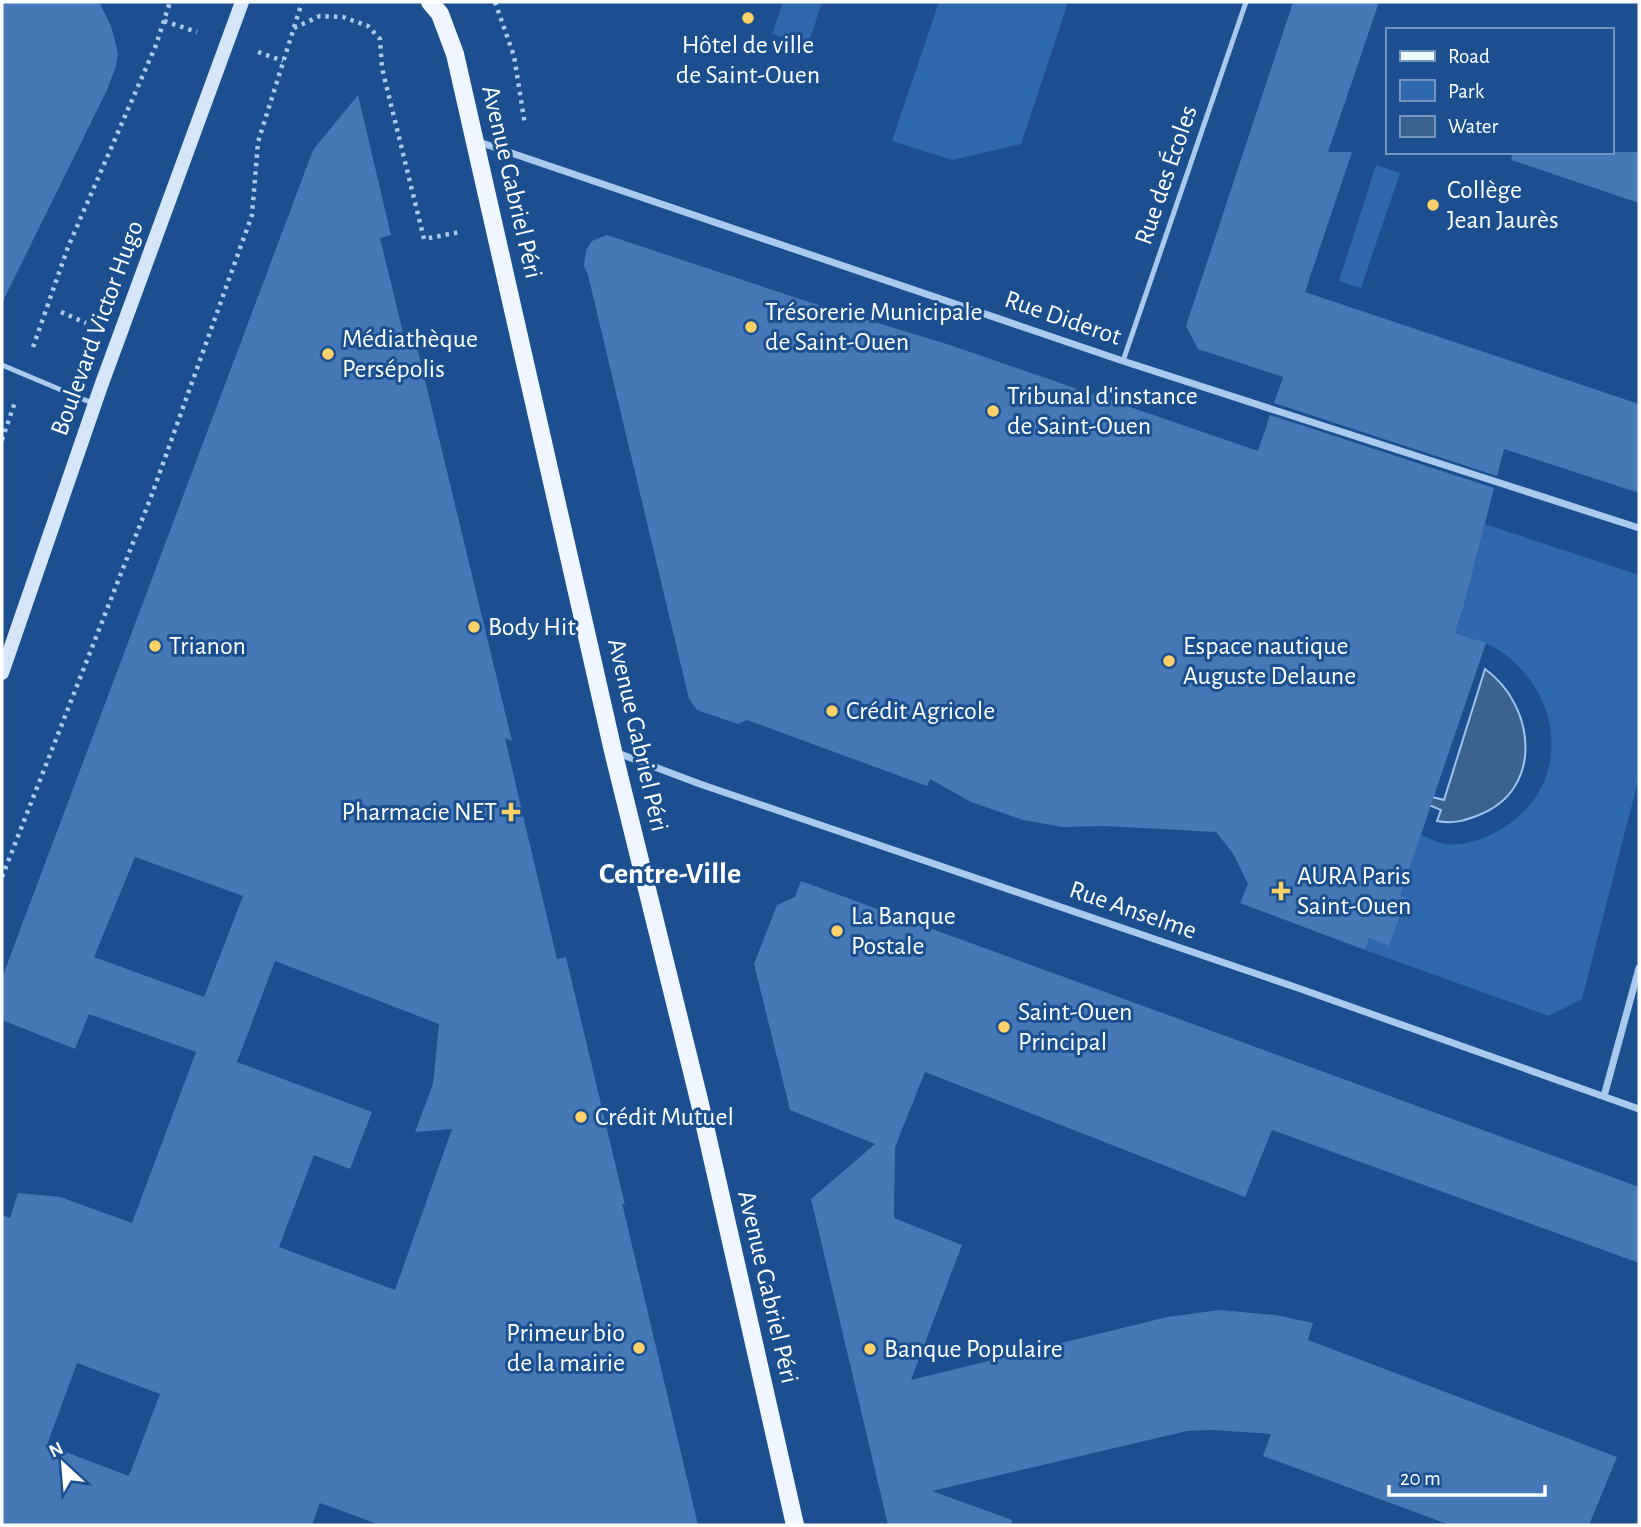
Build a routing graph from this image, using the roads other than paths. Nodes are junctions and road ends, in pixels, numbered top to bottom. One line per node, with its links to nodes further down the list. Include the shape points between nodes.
1 (242, 2): 7 (main road, Boulevard Victor Hugo)
2 (430, 2): 4 (main road, Avenue Gabriel Péri, via 440,14 455,54)
3 (1246, 2): 5 (lane, Rue des Écoles)
4 (475, 141): 5 (street, Rue Diderot); 10 (main road, Avenue Gabriel Péri)
5 (1123, 361): 8 (street, Rue Diderot)
6 (2, 365): 7 (lane)
7 (95, 405): 9 (main road, Boulevard Victor Hugo)
8 (1639, 528)
9 (2, 673)
10 (613, 751): 12 (street, Rue Anselme); 14 (main road, Avenue Gabriel Péri, via 700,1104)
11 (1639, 968): 12 (street)
12 (1604, 1096): 13 (street, Rue Anselme)
13 (1639, 1109)
14 (795, 1525)

